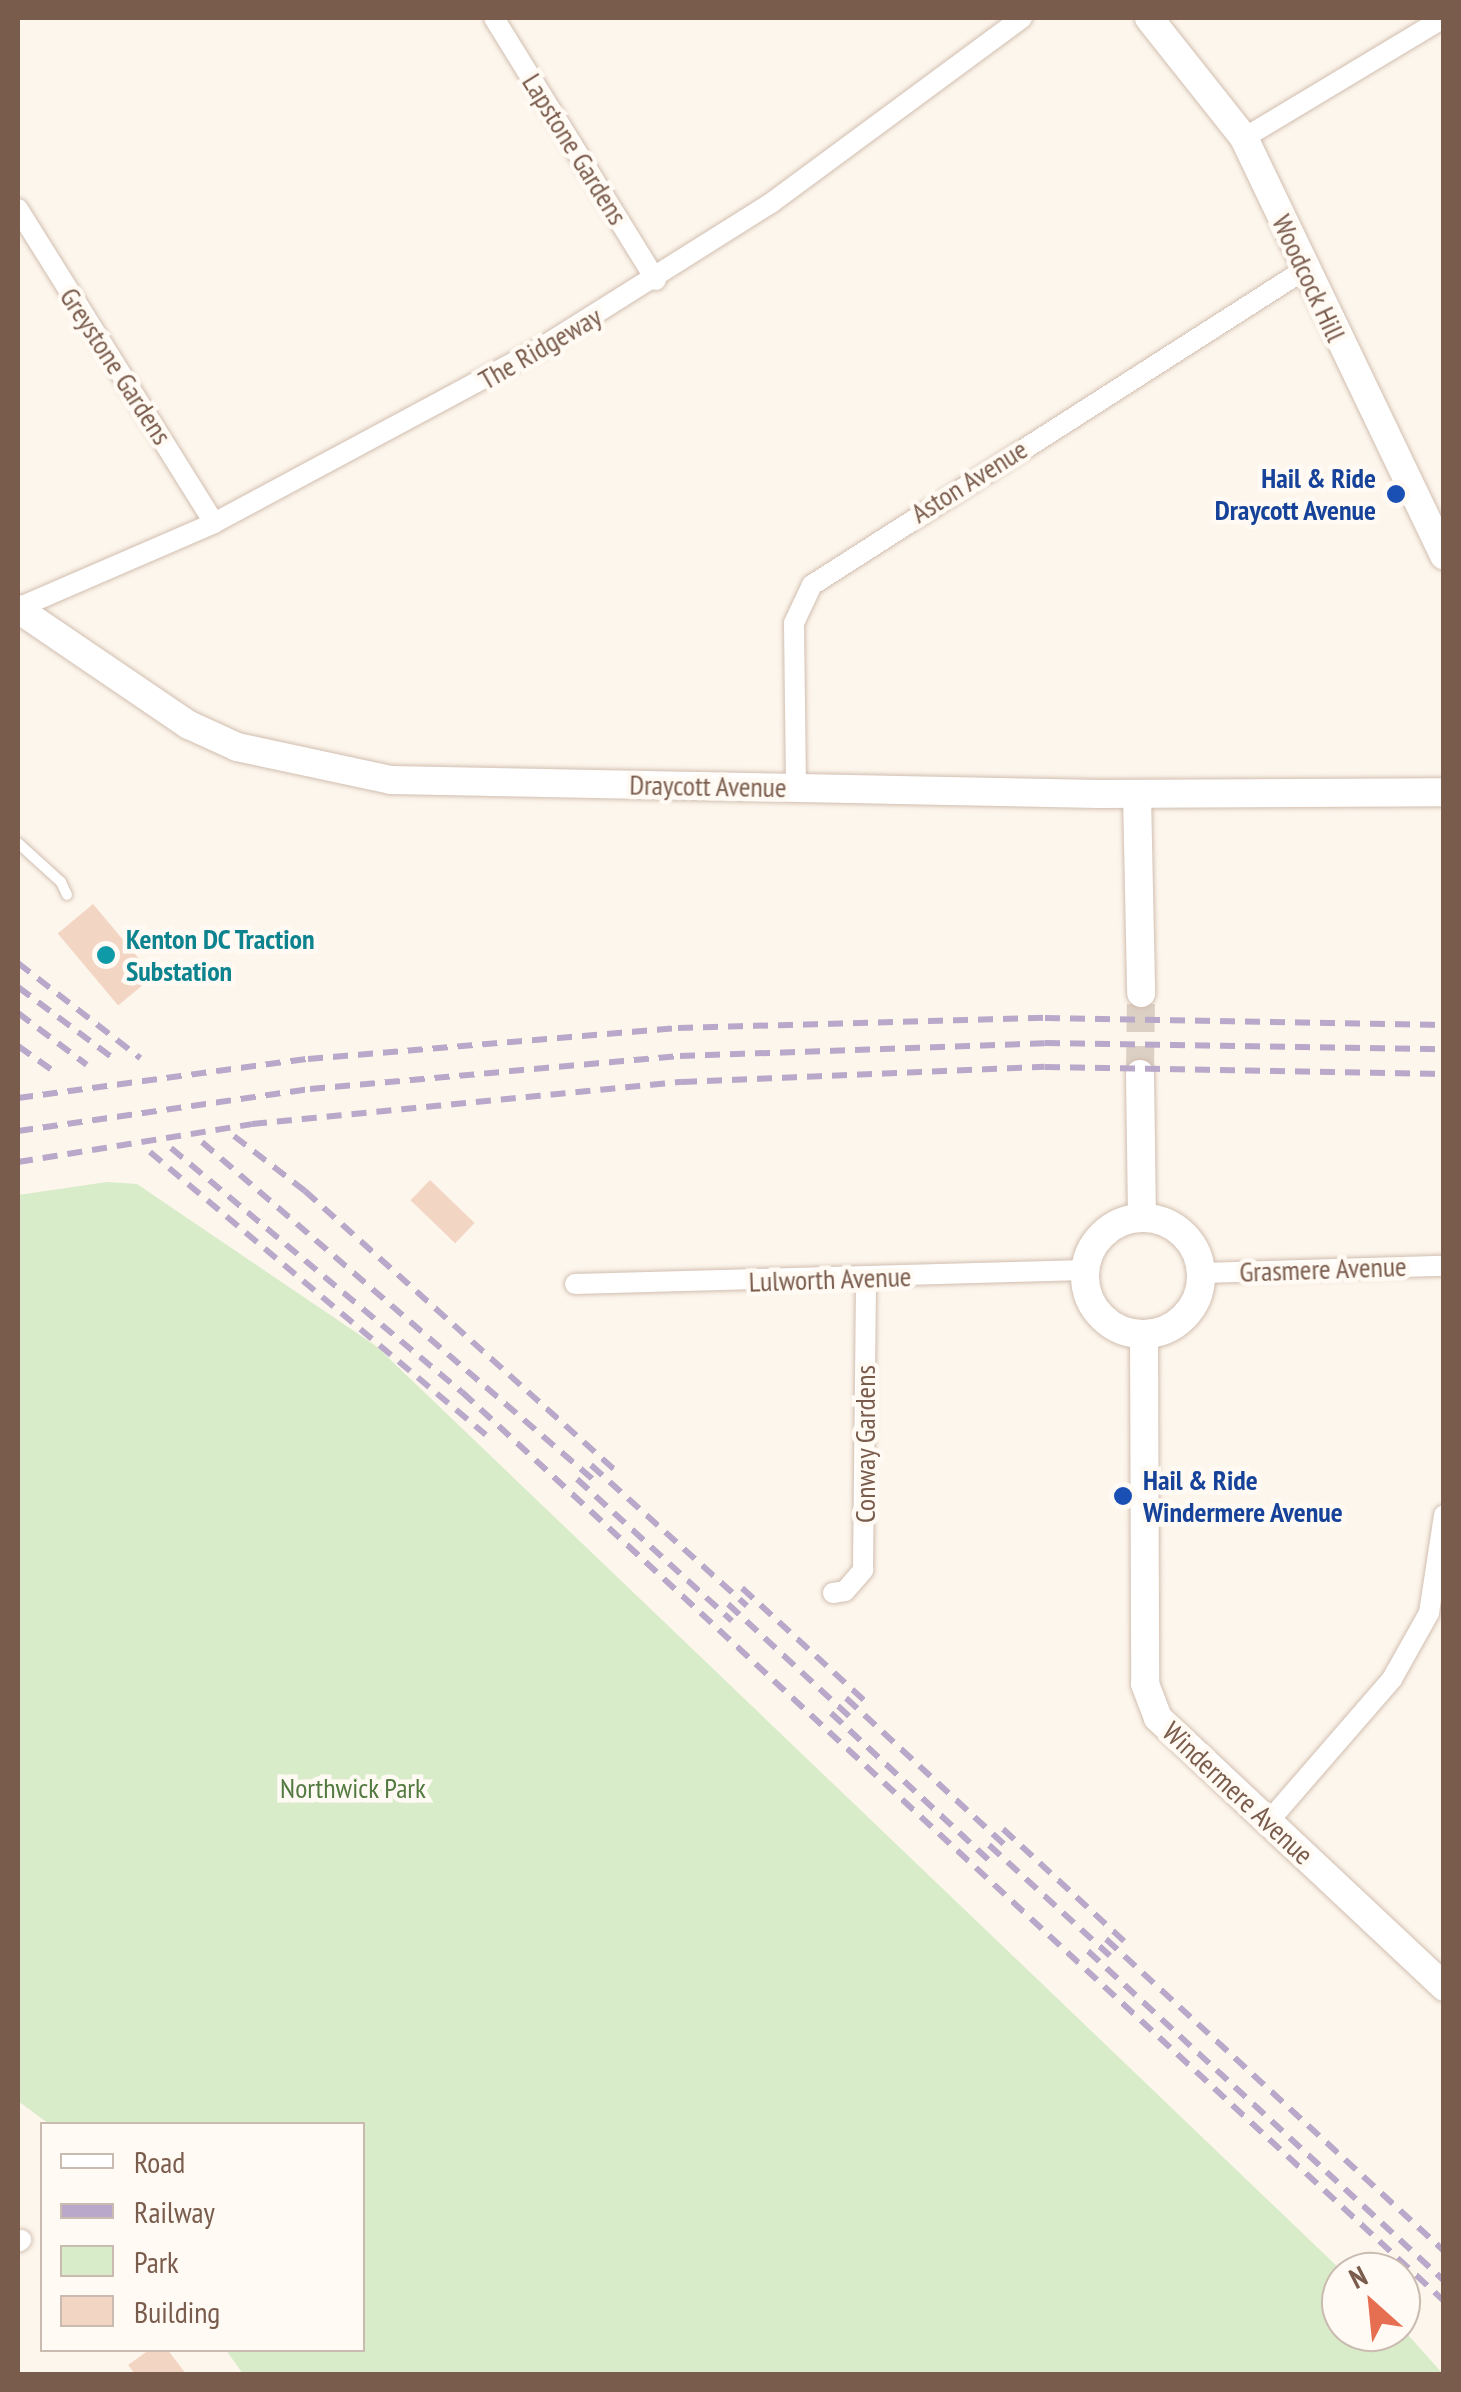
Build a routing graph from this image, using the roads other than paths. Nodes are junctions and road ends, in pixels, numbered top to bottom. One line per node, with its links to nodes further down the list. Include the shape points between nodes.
1 (494, 18): 8 (street, Lapstone Gardens)
2 (1022, 18): 8 (street, The Ridgeway, via 890,120)
3 (1149, 18): 5 (street, Woodcock Hill)
4 (1444, 18): 5 (street)
5 (1244, 138): 7 (street, Woodcock Hill)
6 (18, 209): 9 (street, Greystone Gardens)
7 (1304, 270): 10 (street, Woodcock Hill); 12 (street, Aston Avenue, via 812,585 794,623)
8 (656, 280): 9 (street, The Ridgeway, via 446,402)
9 (214, 523): 11 (street, The Ridgeway)
10 (1444, 556)
11 (18, 608): 12 (street, Draycott Avenue, via 188,725 237,747 392,780)
12 (796, 788): 14 (street, Draycott Avenue)
13 (1444, 792): 14 (street, Draycott Avenue)
14 (1137, 794): 17 (street)
15 (18, 843): 16 (lane, via 61,882)
16 (66, 895)
17 (1141, 993)
18 (1140, 1074): 19 (street)
19 (1142, 1218): 21 (street, via 1100,1238); 22 (street, via 1180,1230)
20 (1444, 1266): 22 (street, Grasmere Avenue)
21 (1085, 1270): 23 (street, Lulworth Avenue); 25 (street, via 1093,1306 1106,1321)
22 (1202, 1273): 25 (street, via 1190,1311)
23 (866, 1278): 24 (street, Lulworth Avenue); 27 (street, Conway Gardens, via 863,1570 846,1590)
24 (576, 1284)
25 (1144, 1334): 28 (street, Windermere Avenue, via 1145,1684 1158,1718)
26 (1444, 1514): 28 (street, via 1428,1612 1392,1679)
27 (833, 1593)
28 (1270, 1822): 29 (street, Windermere Avenue)
29 (1444, 1987)

